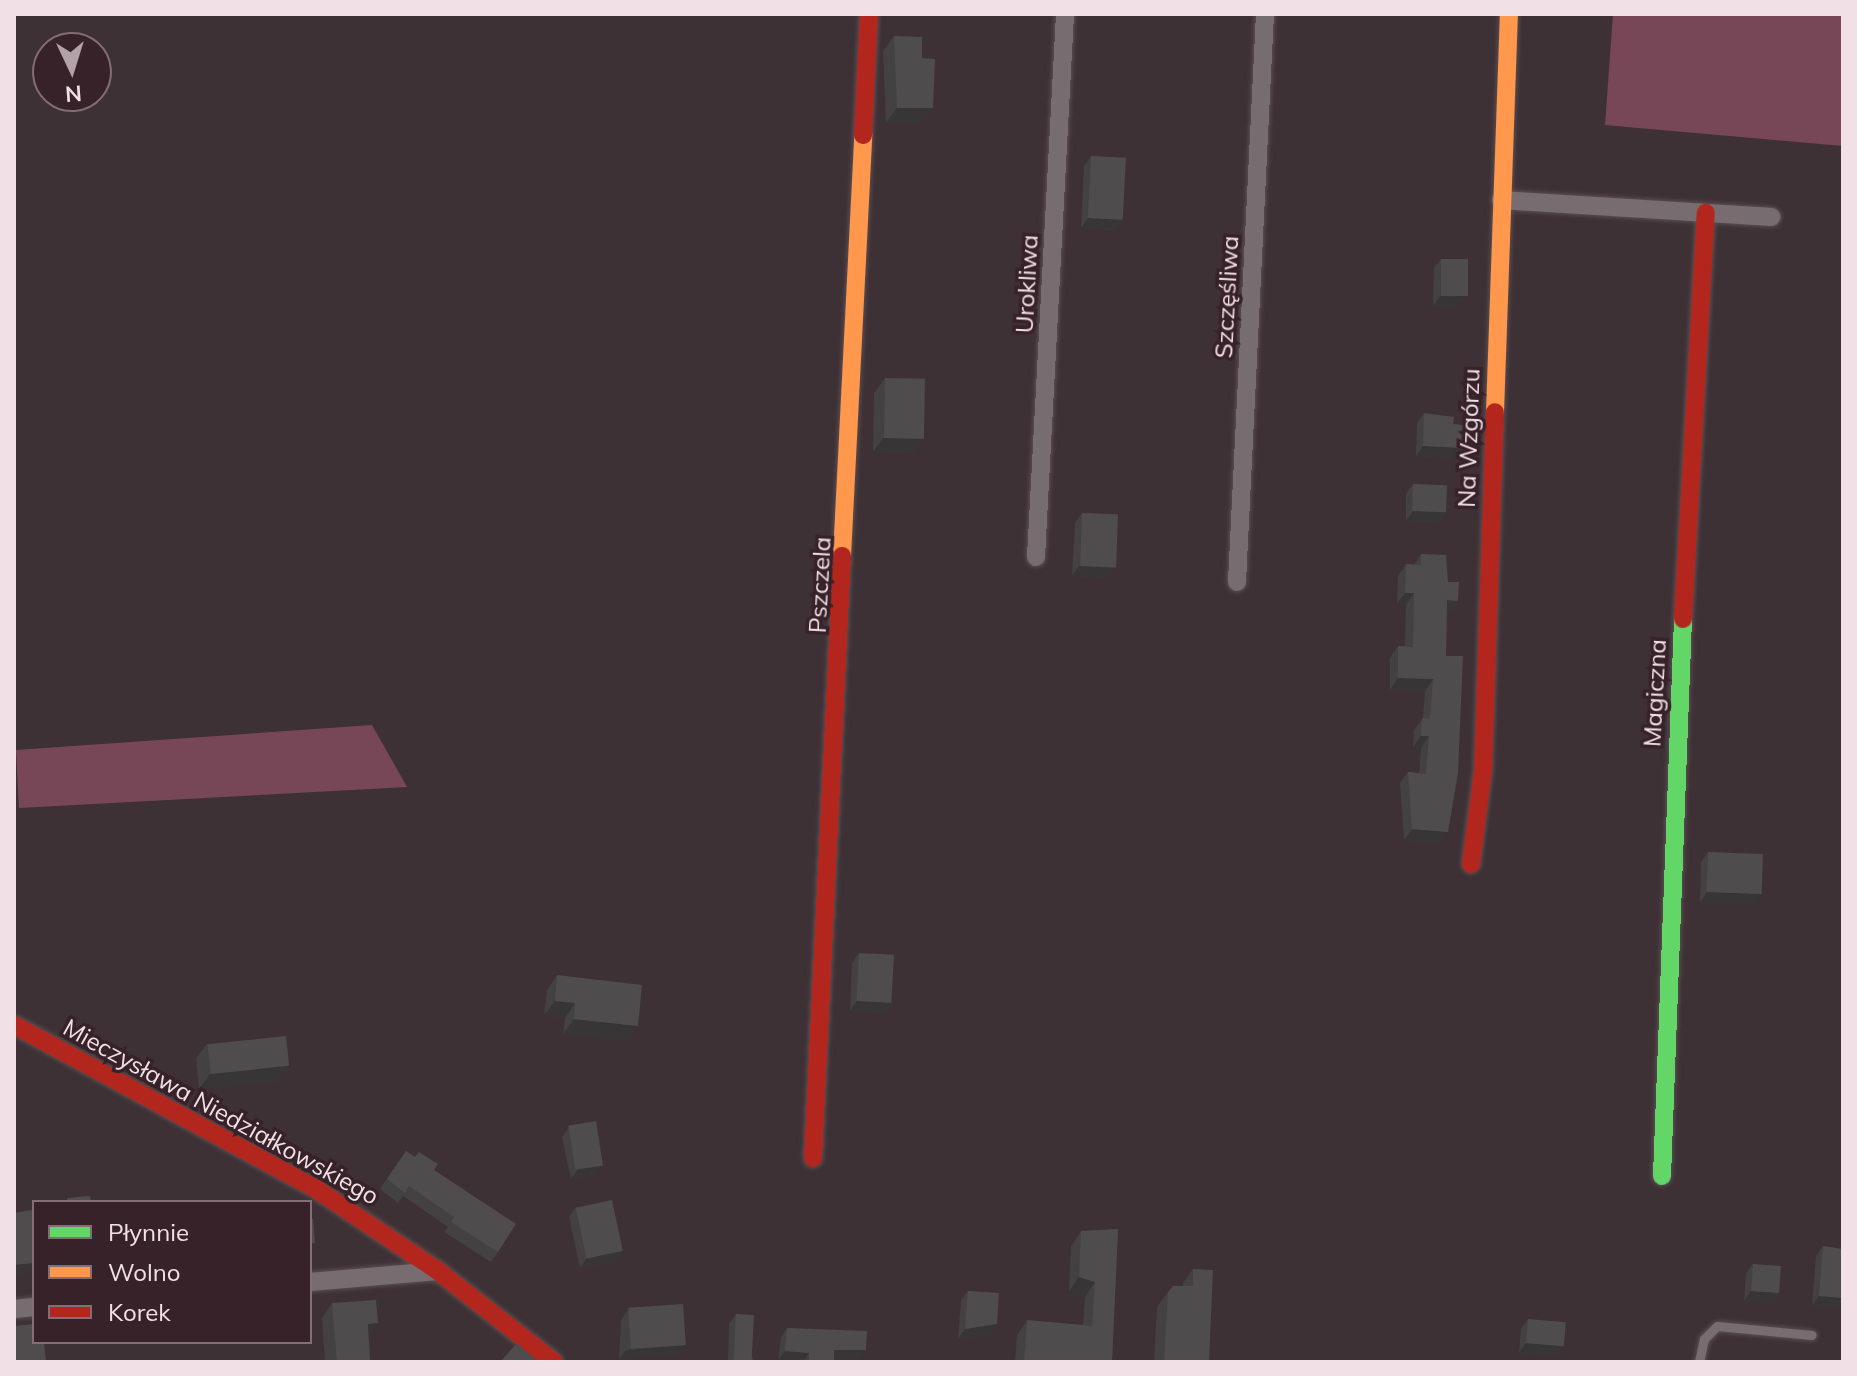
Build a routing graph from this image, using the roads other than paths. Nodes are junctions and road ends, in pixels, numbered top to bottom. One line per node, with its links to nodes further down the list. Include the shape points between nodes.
1 (869, 14): 12 (street, Pszczela)
2 (1065, 14): 8 (street, Urokliwa)
3 (1265, 14): 9 (street, Szczęśliwa)
4 (1509, 14): 5 (street, Na Wzgórzu)
5 (1501, 200): 6 (street); 10 (street, Na Wzgórzu, via 1483,770)
6 (1706, 213): 7 (street); 13 (street, Magiczna, via 1671,838)
7 (1771, 217)
8 (1036, 557)
9 (1237, 582)
10 (1471, 864)
11 (14, 1025): 14 (street, Mieczysława Niedziałkowskiego, via 316,1189)
12 (813, 1158)
13 (1662, 1176)
14 (438, 1271): 15 (street); 17 (street, Mieczysława Niedziałkowskiego)
15 (312, 1282)
16 (1812, 1335): 18 (lane, via 1717,1326 1704,1339)
17 (554, 1362)
18 (1699, 1362)

